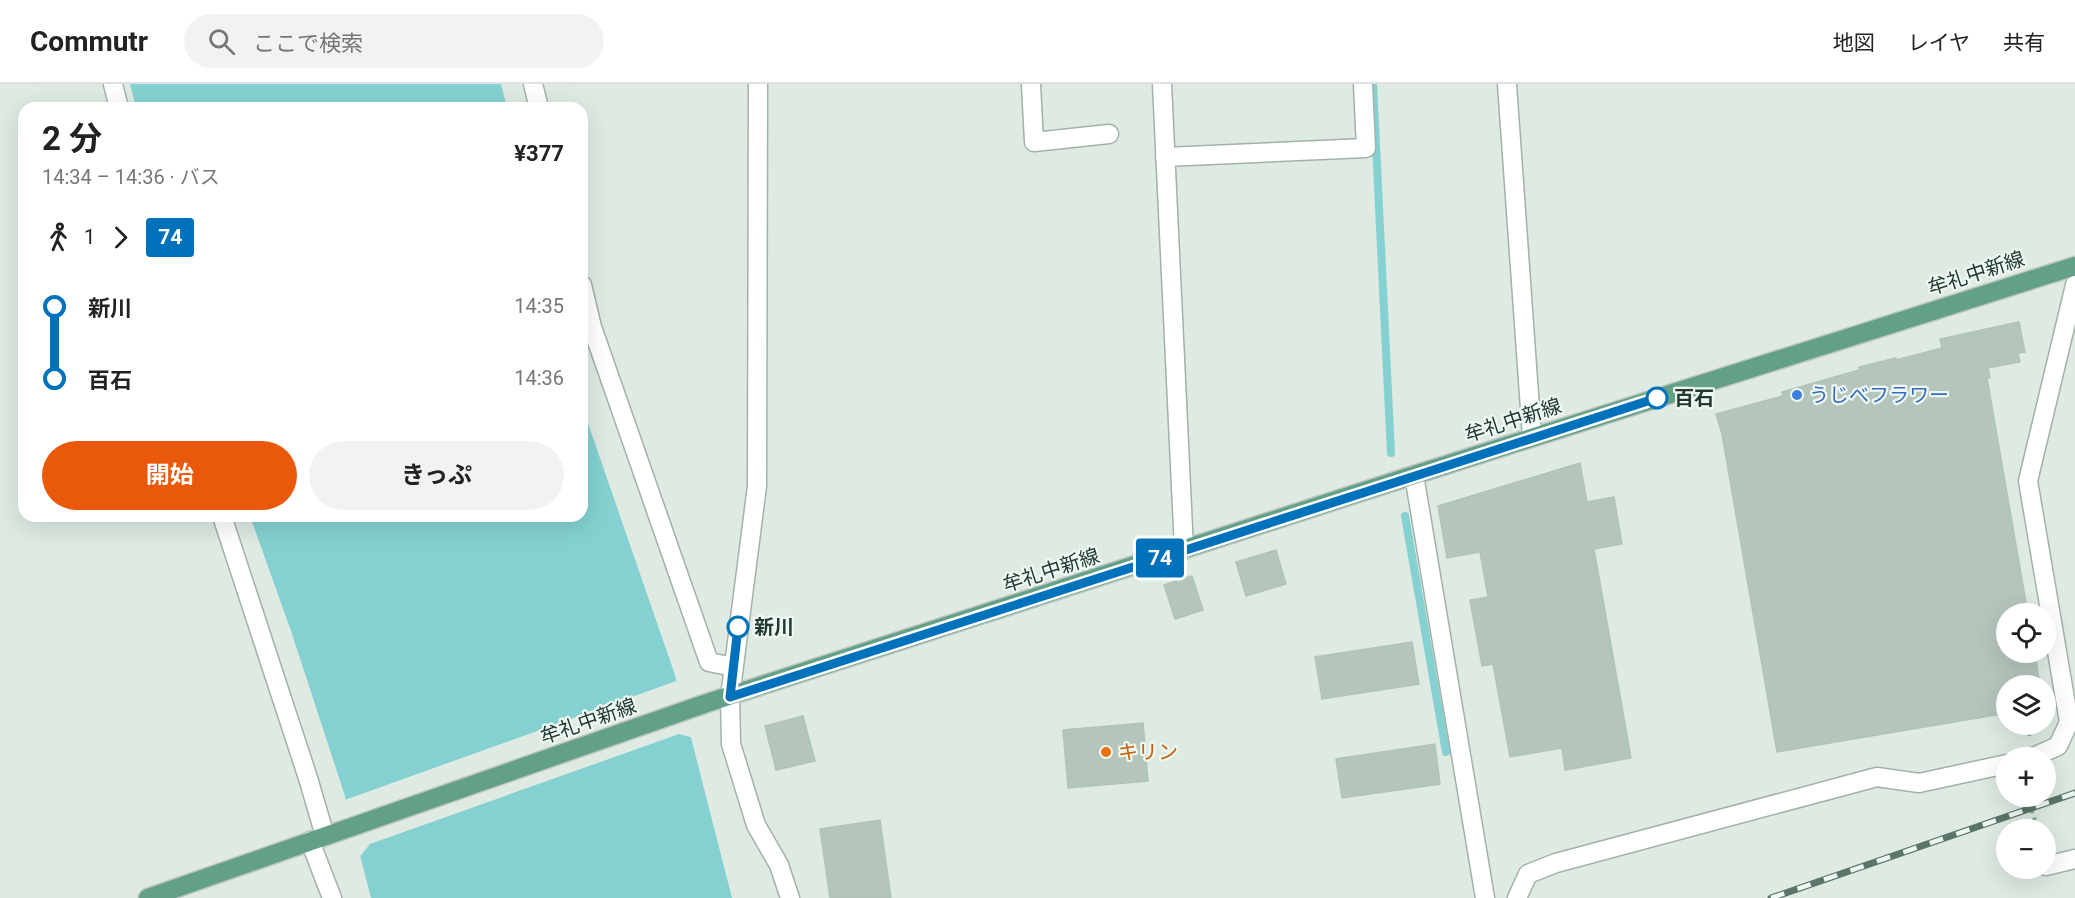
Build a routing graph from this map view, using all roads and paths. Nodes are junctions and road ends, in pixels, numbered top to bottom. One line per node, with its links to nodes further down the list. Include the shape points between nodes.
1 (113, 84): 8 (street)
2 (533, 84): 9 (street)
3 (758, 84): 19 (street, via 757,486)
4 (1031, 84): 10 (street, via 1034,142)
5 (1162, 84): 11 (street)
6 (1363, 84): 11 (street, via 1366,148)
7 (1507, 84): 15 (street)
8 (117, 102)
9 (538, 102)
10 (1109, 134)
11 (1166, 157): 18 (street)
12 (2075, 266): 15 (main road, 牟礼中新線)
13 (2075, 285): 21 (street, via 2028,481 2069,722)
14 (588, 310): 19 (street, via 709,662)
15 (1532, 437): 16 (main road, 牟礼中新線)
16 (1414, 475): 18 (main road, 牟礼中新線); 29 (street)
17 (224, 522): 23 (street, via 301,756)
18 (1184, 550): 20 (main road, 牟礼中新線)
19 (733, 667): 20 (street)
20 (730, 697): 23 (main road, 牟礼中新線); 28 (street, via 731,744 756,825 779,866)
21 (2056, 747)
22 (1996, 766): 30 (street, via 1919,783 1877,777 1556,862 1528,874)
23 (318, 839): 26 (main road, 牟礼中新線); 27 (street)
24 (2075, 859): 25 (street)
25 (2056, 864)
26 (148, 898)
27 (332, 898)
28 (790, 898)
29 (1485, 898)
30 (1517, 898)

